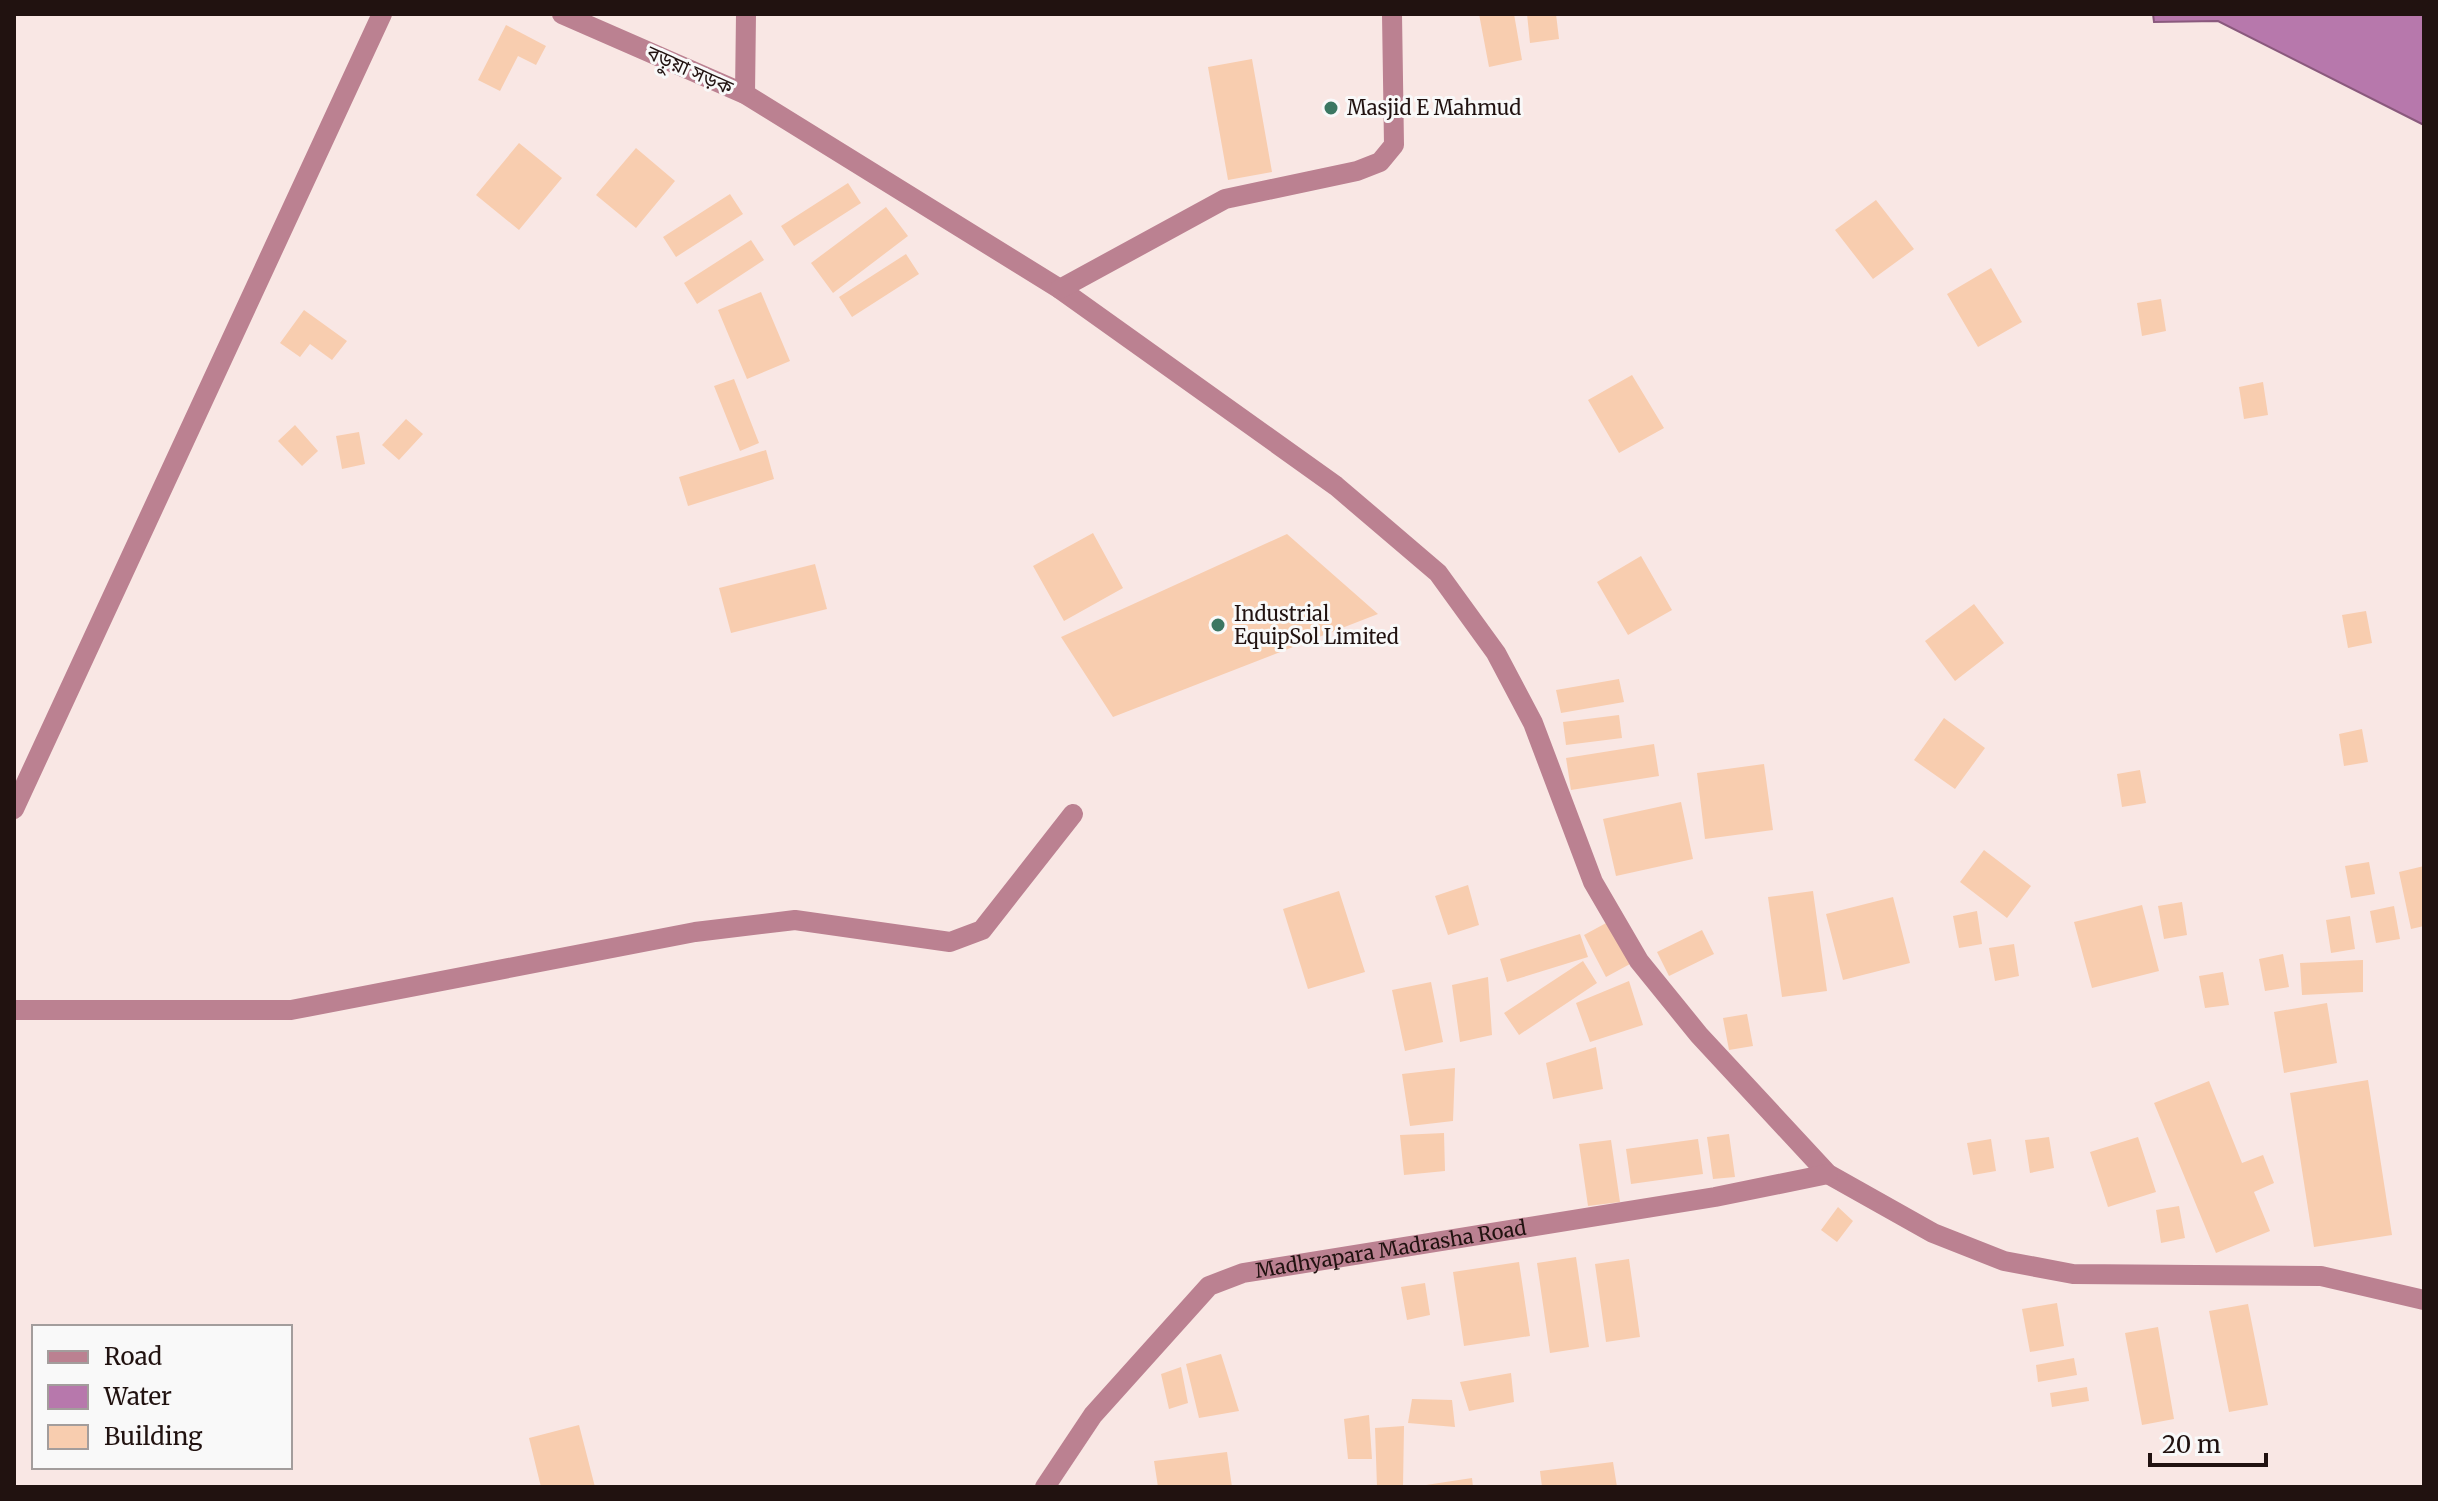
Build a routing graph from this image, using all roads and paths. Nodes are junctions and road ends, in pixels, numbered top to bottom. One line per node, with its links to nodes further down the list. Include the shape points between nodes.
1 (382, 14): 7 (street)
2 (562, 14): 5 (street, বড়ুয়া সড়ক)
3 (746, 14): 5 (street, বড়ুয়া সড়ক)
4 (1392, 14): 6 (street, via 1394,145 1380,162 1225,199)
5 (745, 94): 6 (street)
6 (1060, 289): 10 (street, via 1336,486 1438,573 1496,653 1533,723 1593,882 1639,961 1699,1035)
7 (14, 809)
8 (1073, 814): 9 (street, via 982,930 950,942 795,920 695,932 291,1010)
9 (14, 1010)
10 (1828, 1174): 11 (street, via 1933,1233 2004,1261 2073,1274 2321,1276); 12 (street, Madhyapara Madrasha Road, via 1243,1273 1209,1286 1093,1415)
11 (2424, 1300)
12 (1045, 1487)

